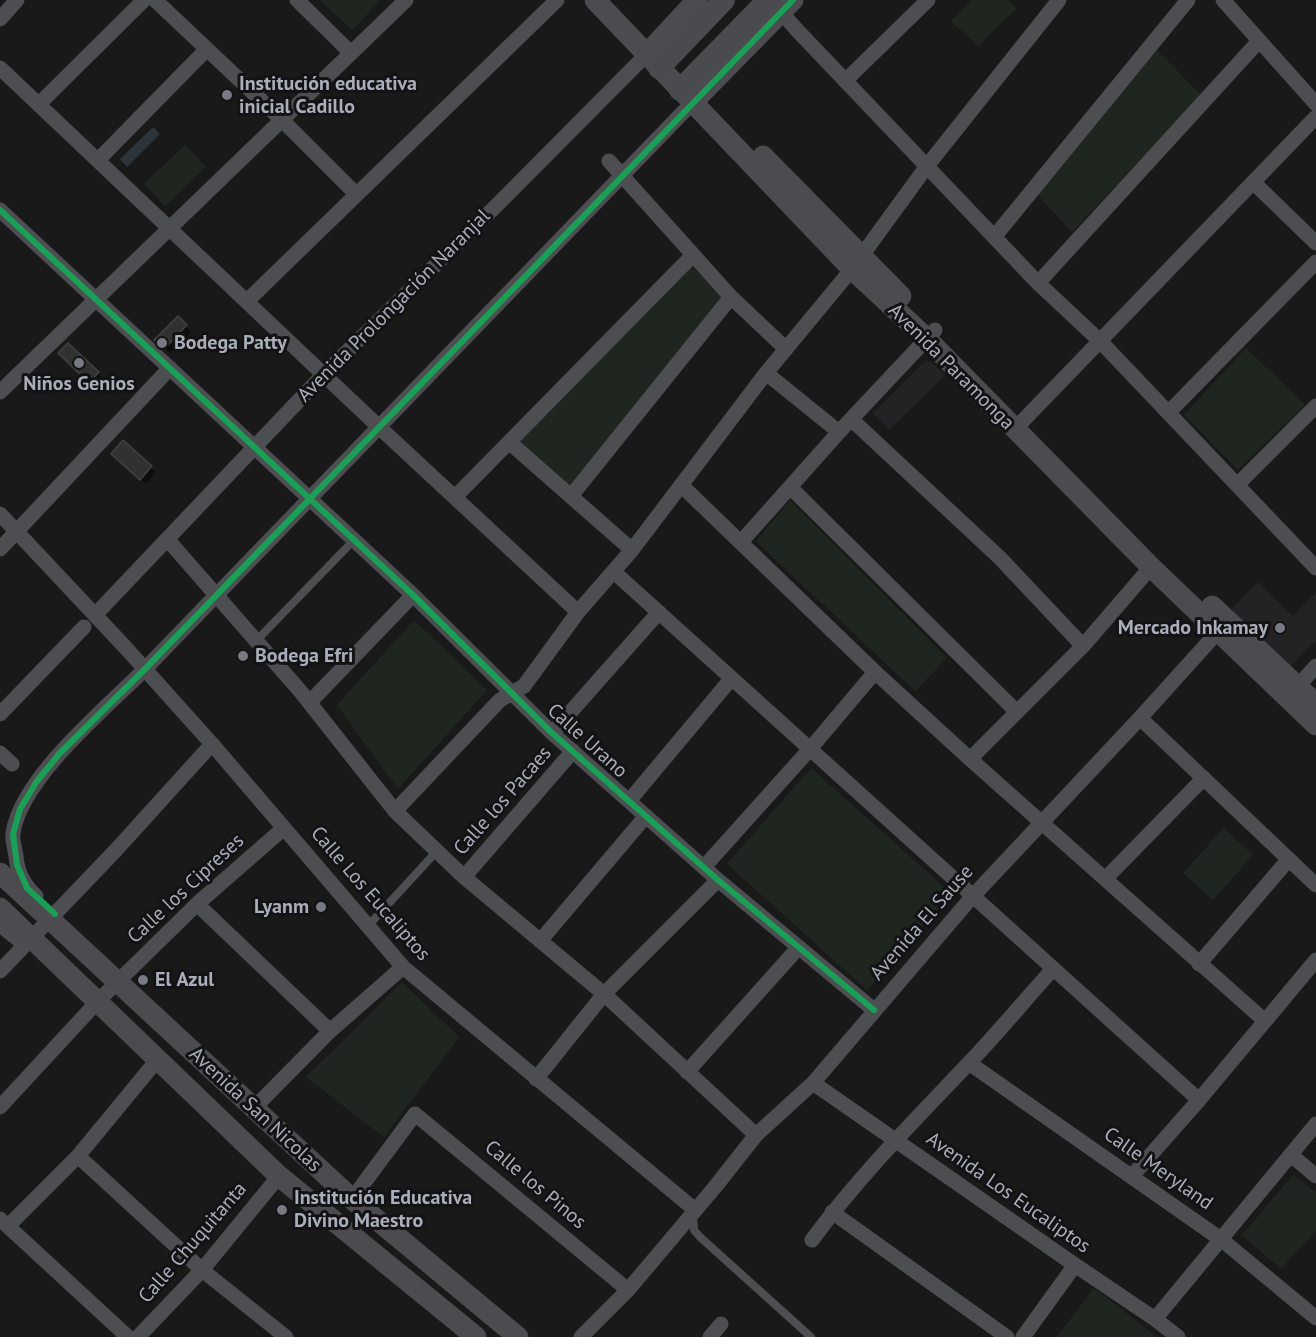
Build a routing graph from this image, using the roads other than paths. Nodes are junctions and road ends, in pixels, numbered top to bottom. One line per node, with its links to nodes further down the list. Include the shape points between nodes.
1 (17, 0): 16 (street)
2 (144, 0): 24 (street)
3 (155, 0): 18 (street)
4 (297, 0): 19 (street)
5 (406, 0): 19 (street)
6 (557, 0): 33 (street)
7 (595, 0): 20 (street, Avenida Paramonga)
8 (613, 0): 20 (street, Avenida Paramonga)
9 (697, 0): 20 (street, Avenida Prolongación Naranjal)
10 (724, 0): 20 (main road, Avenida Prolongación Naranjal)
11 (928, 0): 22 (street)
12 (1059, 0): 30 (street)
13 (1188, 0): 36 (street)
14 (1223, 0): 17 (street)
15 (780, 4): 22 (street); 23 (main road)
16 (0, 19)
17 (1259, 41): 25 (street); 41 (street)
18 (207, 49): 27 (street); 28 (street)
19 (351, 53): 27 (street)
20 (658, 56): 23 (street, Avenida Paramonga); 50 (street, Avenida Prolongación Naranjal, via 500,202)
21 (0, 68): 24 (street)
22 (845, 81): 30 (street)
23 (691, 92): 31 (street); 39 (street, Avenida Paramonga)
24 (39, 104): 28 (street)
25 (1316, 104)
26 (1316, 117): 32 (street)
27 (282, 120): 33 (street); 35 (street)
28 (98, 160): 35 (street)
29 (609, 161): 31 (street)
30 (927, 166): 36 (street); 39 (street)
31 (622, 176): 38 (street); 56 (street)
32 (1253, 182): 37 (street); 46 (street)
33 (357, 194): 44 (street)
34 (0, 210): 43 (street, Calle Urano)
35 (170, 228): 43 (street); 44 (street)
36 (995, 236): 41 (street)
37 (1316, 243)
38 (693, 255): 42 (street); 58 (street)
39 (857, 262): 45 (street, Avenida Paramonga); 47 (street)
40 (1316, 262): 53 (street)
41 (1038, 283): 46 (street)
42 (731, 297): 47 (street); 63 (street)
43 (96, 299): 48 (street, Calle Urano); 51 (street)
44 (247, 301): 50 (street)
45 (930, 334): 54 (street); 55 (street, Avenida Paramonga)
46 (1100, 341): 53 (street); 55 (street)
47 (786, 349): 49 (street)
48 (170, 368): 59 (street, Calle Urano); 67 (street)
49 (766, 373): 57 (street); 61 (street)
50 (324, 374): 56 (street); 59 (street, Avenida Prolongación Naranjal)
51 (0, 391)
52 (1316, 406): 60 (street)
53 (1169, 412): 60 (street)
54 (851, 419): 57 (street); 84 (street, via 1000,558)
55 (1019, 425): 73 (street, Avenida Paramonga); 81 (street, Avenida Paramonga)
56 (379, 427): 64 (street); 65 (street)
57 (839, 432): 62 (street)
58 (509, 442): 63 (street); 64 (street)
59 (254, 446): 65 (street, Calle Urano); 68 (street, Avenida Prolongación Naranjal)
60 (1238, 484): 74 (street)
61 (681, 485): 70 (street); 72 (street)
62 (791, 488): 70 (street); 93 (street)
63 (571, 496): 72 (street)
64 (455, 497): 78 (street)
65 (309, 500): 69 (street, Calle Urano); 76 (street)
66 (0, 514): 67 (street, Calle Los Eucaliptos)
67 (15, 532): 71 (street); 80 (street, Calle Los Eucaliptos)
68 (166, 538): 76 (street); 80 (street, Avenida Prolongación Naranjal)
69 (354, 540): 77 (street, Calle Urano); 83 (lane)
70 (741, 542): 87 (street)
71 (0, 549)
72 (632, 550): 75 (street)
73 (1151, 567): 81 (street, Avenida Paramonga); 84 (street)
74 (1316, 568)
75 (614, 572): 78 (street); 79 (street)
76 (217, 595): 83 (street); 86 (street)
77 (413, 595): 89 (street, Calle Urano); 91 (street)
78 (578, 612): 89 (street, via 524,686)
79 (659, 612): 88 (street); 97 (street)
80 (95, 615): 86 (street, Calle Los Eucaliptos)
81 (1223, 626): 90 (street, Avenida Paramonga); 95 (street, Avenida El Sause)
82 (84, 627): 94 (street)
83 (256, 641): 91 (street)
84 (1083, 646): 93 (street)
85 (1316, 666): 90 (street)
86 (144, 670): 98 (street, Calle Los Eucaliptos); 119 (street, via 60,753 20,809 13,834 17,866 27,888)
87 (875, 672): 99 (street); 101 (street)
88 (731, 679): 99 (street); 103 (street)
89 (511, 693): 97 (street, Calle Urano); 104 (street)
90 (1292, 693): 92 (street, Avenida Paramonga); 96 (street, Avenida Paramonga)
91 (310, 702): 104 (street)
92 (1316, 704)
93 (1017, 712): 101 (street)
94 (0, 714)
95 (1140, 718): 102 (street); 106 (street, Avenida El Sause)
96 (1316, 726)
97 (552, 733): 100 (street, Calle Urano)
98 (212, 744): 107 (street, Calle Los Eucaliptos); 119 (street)
99 (810, 749): 110 (street); 116 (street)
100 (573, 751): 103 (street, Calle Urano); 112 (street, Calle los Pacaes)
101 (970, 759): 106 (street)
102 (1203, 778): 109 (street); 113 (street)
103 (629, 801): 105 (street, Calle Urano)
104 (394, 811): 108 (street)
105 (646, 816): 110 (street, Calle Urano); 123 (street)
106 (1042, 823): 113 (street); 116 (street, Avenida El Sause)
107 (284, 828): 117 (street, Calle los Cipreses); 121 (street, Calle Los Eucaliptos)
108 (437, 851): 112 (street); 121 (lane)
109 (1289, 860): 115 (street); 126 (street)
110 (704, 867): 114 (street, Calle Urano)
111 (0, 873): 119 (street, Avenida San Nicolas)
112 (464, 877): 123 (street)
113 (1106, 878): 126 (street)
114 (718, 880): 124 (street, Calle Urano); 131 (street)
115 (1316, 885)
116 (972, 897): 128 (street); 133 (street, Avenida El Sause)
117 (197, 904): 130 (street, Calle los Cipreses); 135 (street)
118 (0, 908): 122 (street, Avenida San Nicolas)
119 (53, 917): 122 (street); 130 (street, Avenida San Nicolas)
120 (0, 925): 122 (street)
121 (368, 926): 127 (street, Calle Los Eucaliptos)
122 (29, 941): 129 (street); 132 (street, Avenida San Nicolas)
123 (540, 941): 131 (street)
124 (799, 947): 133 (street, Calle Urano); 138 (street)
125 (1316, 960): 134 (street)
126 (1199, 964): 134 (street)
127 (403, 967): 135 (street); 139 (street, Calle Los Eucaliptos)
128 (1053, 969): 137 (street); 141 (street)
129 (0, 971)
130 (118, 982): 132 (street, Calle los Cipreses); 143 (street, Avenida San Nicolas)
131 (604, 994): 138 (street); 139 (street)
132 (98, 1001): 136 (street, Avenida San Nicolas); 142 (street, Calle los Cipreses)
133 (874, 1010): 140 (street, Avenida El Sause)
134 (1265, 1022): 141 (street)
135 (330, 1031): 143 (street)
136 (158, 1059): 148 (street); 149 (street, Avenida San Nicolas)
137 (969, 1063): 146 (street); 150 (street, Calle Meryland)
138 (687, 1072): 145 (street)
139 (536, 1079): 153 (street, Calle Los Eucaliptos)
140 (813, 1083): 145 (street, Avenida El Sause); 146 (street, Avenida Los Eucaliptos)
141 (1199, 1100): 150 (street)
142 (0, 1107)
143 (253, 1109): 152 (street, Avenida San Nicolas)
144 (1316, 1124): 147 (street)
145 (756, 1135): 153 (street, Avenida El Sause)
146 (894, 1140): 154 (street); 158 (street, Avenida Los Eucaliptos)
147 (1291, 1155): 151 (street); 157 (street)
148 (78, 1156): 155 (street); 159 (street)
149 (279, 1176): 159 (street, Calle Chuquitanta); 167 (street, Avenida San Nicolas)
150 (1132, 1176): 157 (street, Calle Meryland)
151 (1316, 1176)
152 (352, 1199): 160 (street, Calle los Pinos, via 415,1114); 168 (street, Avenida San Nicolas)
153 (694, 1209): 160 (street, Avenida El Sause); 171 (lane, via 692,1224 700,1237)
154 (832, 1212): 156 (street); 172 (street)
155 (4, 1223): 164 (street)
156 (812, 1240)
157 (1222, 1240): 161 (street, Calle Meryland); 162 (street)
158 (1075, 1265): 162 (street, Avenida Los Eucaliptos); 173 (street)
159 (202, 1270): 165 (street, Calle Chuquitanta); 166 (street)
160 (628, 1290): 169 (street, Avenida El Sause)
161 (1316, 1318)
162 (1155, 1319): 174 (street, Avenida Los Eucaliptos)
163 (721, 1324): 170 (street)
164 (128, 1337)
165 (138, 1337)
166 (286, 1337)
167 (476, 1337)
168 (518, 1337)
169 (582, 1337)
170 (710, 1337)
171 (811, 1337)
172 (1007, 1337)
173 (1023, 1337)
174 (1178, 1337)

